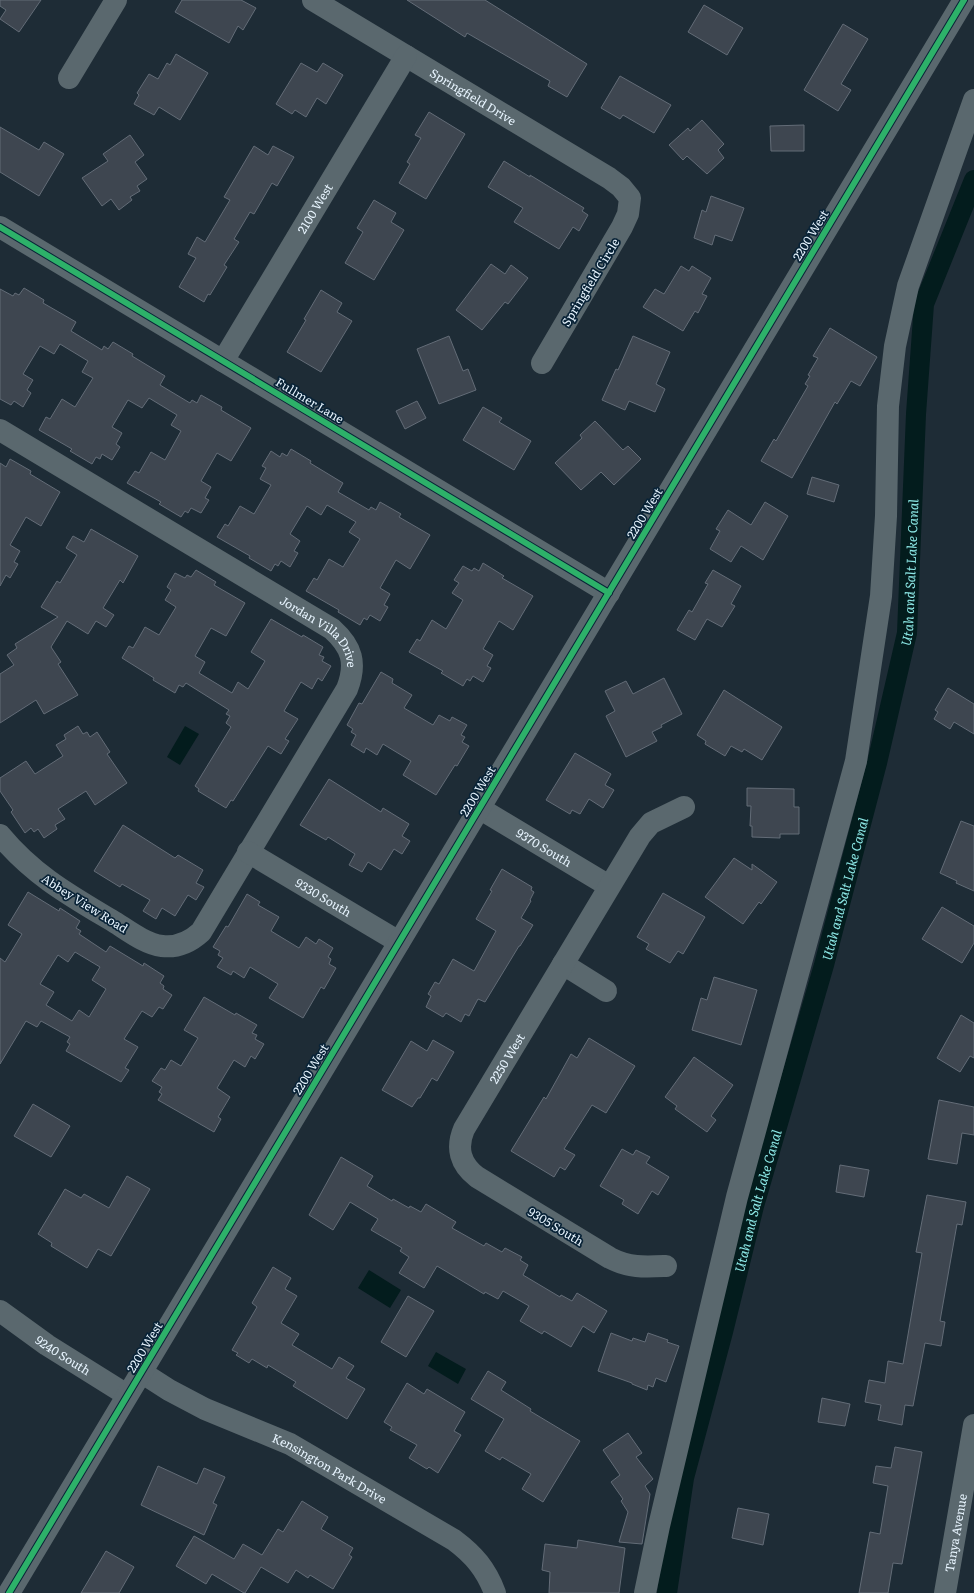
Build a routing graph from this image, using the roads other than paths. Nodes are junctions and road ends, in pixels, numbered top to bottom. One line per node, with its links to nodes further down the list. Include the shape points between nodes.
1 (116, 0): 5 (street)
2 (313, 0): 4 (street, Springfield Drive)
3 (964, 0): 12 (street, 2200 West)
4 (406, 56): 7 (street, Springfield Drive, via 609,178); 9 (street, 2100 West)
5 (69, 78)
6 (974, 100): 30 (street, via 908,286 895,346 888,406 886,516 881,596 856,761 738,1197)
7 (630, 198): 10 (street, Springfield Circle, via 628,214 622,228)
8 (0, 228): 9 (street, Fullmer Lane)
9 (224, 361): 12 (street, Fullmer Lane)
10 (542, 363)
11 (0, 430): 16 (street, Jordan Villa Drive, via 325,624 343,639 350,652 352,664 352,677 347,689)
12 (609, 593): 14 (street, 2200 West)
13 (684, 807): 17 (street, 2250 West, via 659,818 645,829)
14 (479, 808): 17 (street, 9370 South); 18 (street, 2200 West)
15 (0, 835): 19 (street, Abbey View Road, via 30,867 54,886 133,934 162,946)
16 (248, 852): 18 (street, 9330 South); 19 (street, Jordan Villa Drive, via 201,932)
17 (609, 886): 20 (street, 2250 West)
18 (399, 942): 25 (street, 2200 West)
19 (184, 944)
20 (562, 964): 21 (street); 22 (street, 2250 West, via 464,1129)
21 (606, 991)
22 (460, 1155): 23 (street, 9305 South, via 466,1168 476,1177 610,1258 638,1267)
23 (666, 1266)
24 (0, 1311): 26 (street, 9240 South, via 47,1345)
25 (141, 1372): 26 (street, 2200 West); 29 (street, Kensington Park Drive, via 205,1409 290,1444 454,1540 478,1561 490,1578)
26 (127, 1395): 28 (street, 2200 West)
27 (974, 1425): 31 (street, Tanya Avenue)
28 (9, 1593)
29 (495, 1593)
30 (645, 1593)
31 (945, 1593)

